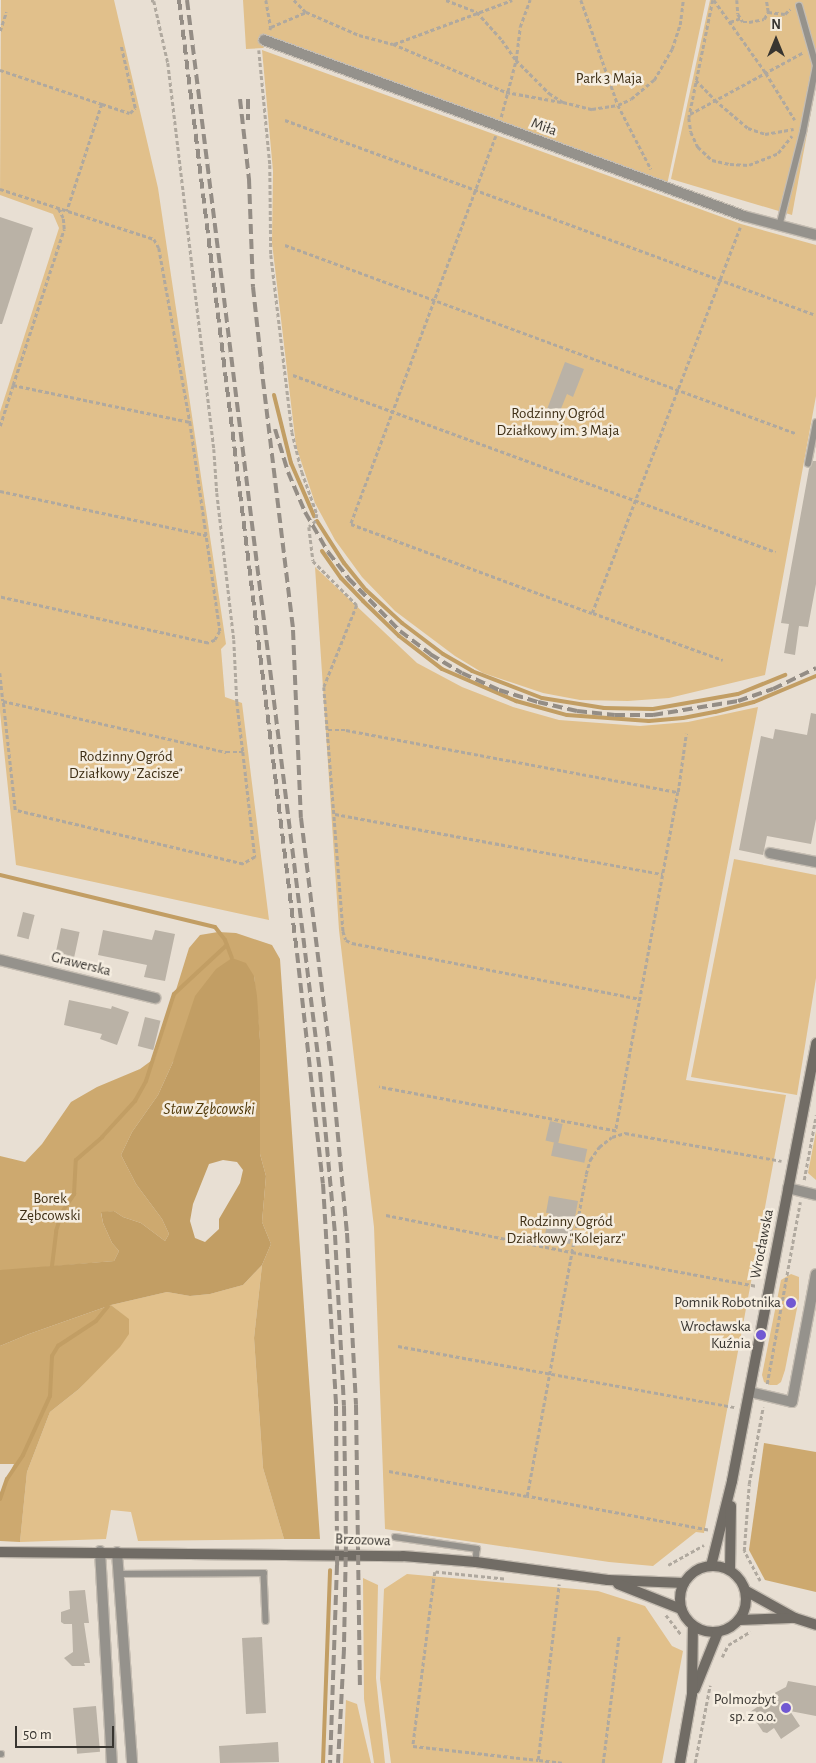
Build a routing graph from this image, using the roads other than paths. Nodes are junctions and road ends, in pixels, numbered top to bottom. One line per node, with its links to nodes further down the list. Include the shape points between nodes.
1 (799, 6): 3 (lane, via 816,66)
2 (264, 40): 3 (street, Miła, via 498,131)
3 (779, 227): 4 (street, Miła)
4 (816, 235)
5 (816, 424): 6 (lane)
6 (808, 464)
7 (770, 852): 8 (street)
8 (816, 862)
9 (0, 960): 10 (street, Grawerska)
10 (155, 998)
11 (816, 1043): 12 (main road, Wrocławska)
12 (788, 1188): 13 (street); 15 (main road, Wrocławska)
13 (816, 1195)
14 (816, 1277): 15 (street, via 792,1402)
15 (750, 1392): 16 (main road, Wrocławska)
16 (732, 1481): 22 (main road, Wrocławska); 23 (main road, Wrocławska)
17 (396, 1537): 21 (lane, via 477,1549)
18 (0, 1552): 19 (main road, Brzozowa)
19 (100, 1552): 20 (main road, Brzozowa); 36 (street)
20 (117, 1552): 21 (main road, Brzozowa, via 331,1554); 24 (street)
21 (476, 1562): 25 (main road, Brzozowa)
22 (711, 1566): 23 (main road); 26 (main road, via 700,1568)
23 (730, 1570): 27 (main road)
24 (117, 1574): 31 (lane, via 264,1573); 37 (street)
25 (608, 1580): 26 (main road, Brzozowa); 28 (main road, Brzozowa)
26 (684, 1583): 28 (main road)
27 (746, 1591): 29 (main road); 30 (main road, via 745,1611)
28 (681, 1609): 33 (main road)
29 (794, 1618): 30 (main road); 32 (main road)
30 (740, 1620): 34 (main road)
31 (266, 1621)
32 (816, 1625)
33 (693, 1626): 34 (main road); 35 (main road)
34 (718, 1632): 35 (main road)
35 (692, 1694): 38 (main road)
36 (112, 1763)
37 (132, 1763)
38 (680, 1763)

